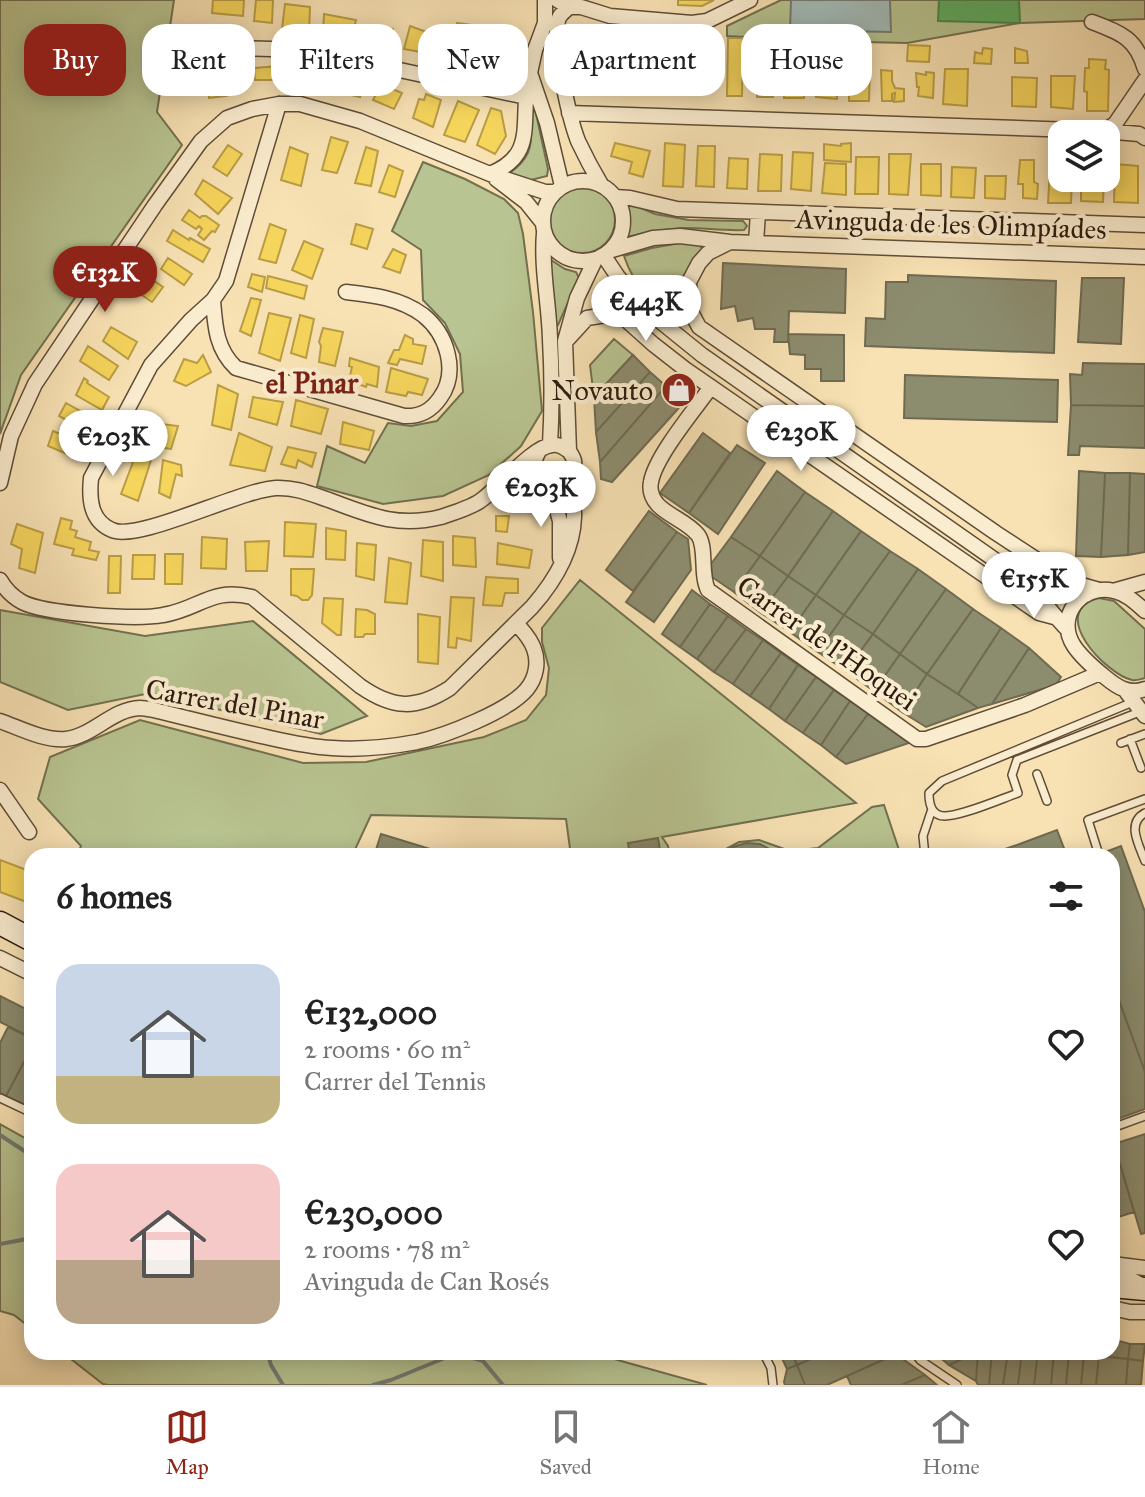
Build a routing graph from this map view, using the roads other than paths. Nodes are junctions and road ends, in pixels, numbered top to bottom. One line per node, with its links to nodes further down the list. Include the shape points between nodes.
1 (545, 0): 7 (street, via 545,23)
2 (750, 0): 3 (street, via 692,23 610,16)
3 (575, 3): 11 (street, via 558,23)
4 (1092, 22): 6 (street, via 1122,33 1140,52)
5 (255, 49): 9 (street, via 306,50)
6 (1145, 69)
7 (530, 73): 9 (street); 18 (street, via 547,123)
8 (1145, 80): 12 (street)
9 (526, 97): 16 (street, via 525,137 517,156)
10 (279, 104): 16 (street, via 347,116); 28 (street, via 226,281); 38 (street, via 227,118 201,141 35,384 11,436)
11 (569, 113): 13 (street); 17 (street)
12 (1118, 120)
13 (1048, 129)
14 (1120, 133): 15 (street)
15 (1143, 135)
16 (490, 174): 18 (street, via 545,192); 22 (street, via 526,202)
17 (602, 186): 18 (street, via 575,181); 19 (street)
18 (558, 189): 22 (street, via 545,205)
19 (615, 197): 20 (street, Avinguda de les Olimpíades, via 677,209); 25 (street, via 622,230)
20 (758, 212): 21 (street, Avinguda de les Olimpíades); 24 (street, Avinguda de les Olimpíades)
21 (1145, 225)
22 (543, 227): 25 (street, via 549,244 569,260); 35 (street, via 552,413)
23 (730, 242): 24 (street, Avinguda de les Olimpíades); 25 (street, Avinguda de les Olimpíades, via 653,238); 29 (street, via 699,263 689,282)
24 (756, 243): 26 (street, Avinguda de les Olimpíades)
25 (603, 255): 30 (street); 31 (street, via 577,298)
26 (1145, 257)
27 (346, 292): 28 (street, via 406,305 438,331 451,372 447,388 424,413 404,416 236,368 226,359 215,330)
28 (213, 300): 40 (street, via 151,365 91,478 90,507 113,531 136,531 275,488 299,489 377,519 413,521 478,503)
29 (690, 310): 32 (street, via 692,338); 45 (street, via 699,327 996,533 1071,582)
30 (650, 313): 32 (street); 33 (street)
31 (565, 341): 33 (street, via 587,318 606,315 624,318); 36 (street)
32 (702, 355): 44 (street)
33 (671, 358): 34 (street)
34 (711, 387): 47 (street, via 1039,613); 50 (street, Carrer de l'Hoquei, via 655,468 650,485 658,505 701,538 708,590 917,739 1025,705)
35 (544, 448): 36 (street); 39 (street, via 534,466); 40 (street)
36 (569, 451): 37 (street, via 575,467)
37 (570, 478): 39 (street, via 561,484); 41 (street, via 574,517)
38 (0, 483)
39 (545, 483): 40 (street); 41 (street, via 560,521)
40 (491, 492)
41 (560, 567): 48 (street)
42 (0, 580): 48 (street, via 12,595 40,608 119,617 167,615 218,595 252,597 360,686 378,698 404,704 421,703 450,688)
43 (1145, 582): 45 (street)
44 (1028, 583): 45 (street, via 1054,593); 47 (street)
45 (1099, 592): 46 (street, via 1131,598); 49 (street, via 1072,608)
46 (1145, 611)
47 (1054, 617): 49 (street)
48 (517, 624): 52 (street, Carrer del Pinar, via 535,649 528,688 485,716 419,741 363,748 307,746 140,708 62,739)
49 (1068, 630): 50 (street, via 1073,645)
50 (1100, 673): 51 (street)
51 (1140, 699): 61 (lane, via 942,781 929,793); 61 (lane, via 1017,760 1012,775 1018,793 951,817)
52 (0, 721)
53 (1145, 734): 54 (lane)
54 (1130, 739): 55 (lane); 56 (lane)
55 (1121, 743)
56 (1141, 768)
57 (1037, 774): 60 (lane)
58 (0, 790): 63 (street)
59 (1145, 799): 65 (lane, via 1088,820)
60 (1047, 801)
61 (932, 809): 64 (lane)
62 (1145, 813): 66 (lane, via 1135,824)
63 (29, 832)
64 (924, 848)
65 (1097, 848)
66 (1145, 861)
67 (0, 923): 68 (main road)
68 (24, 936)
69 (0, 937): 70 (main road)
70 (24, 948)
71 (0, 958): 72 (street)
72 (24, 970)
73 (0, 1098): 74 (lane)
74 (24, 1109)
75 (1145, 1116): 76 (lane)
76 (1120, 1125)
77 (1120, 1266): 78 (street)
78 (1145, 1268)
79 (1120, 1271): 81 (street)
80 (1120, 1286): 81 (main road)
81 (1145, 1288)
82 (1120, 1310): 83 (street)
83 (1145, 1312)
84 (767, 1360): 86 (lane)
85 (920, 1360): 87 (lane)
86 (773, 1385)
87 (957, 1385)

